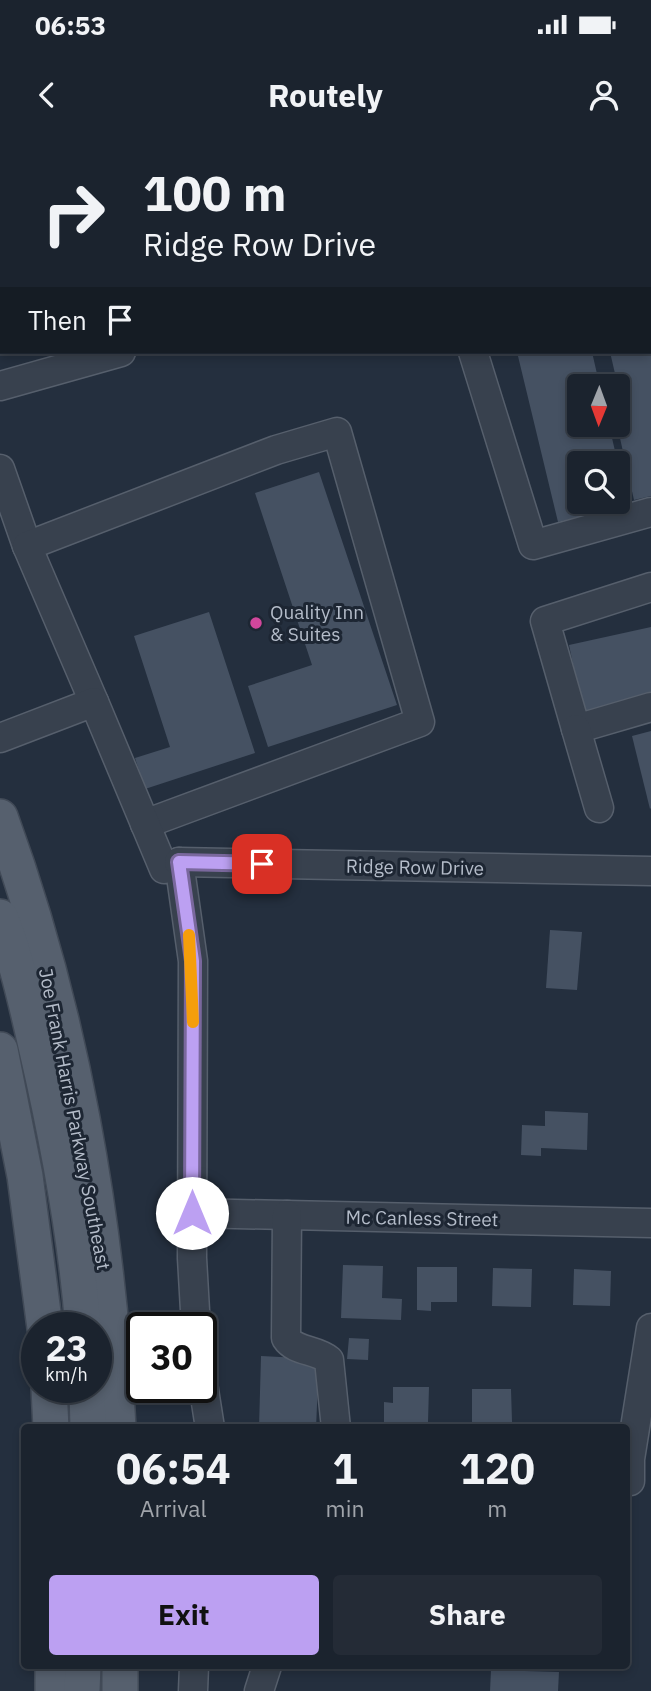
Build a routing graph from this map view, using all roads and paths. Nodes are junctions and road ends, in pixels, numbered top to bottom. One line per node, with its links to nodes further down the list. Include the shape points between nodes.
1 (114, 354): 3 (street)
2 (474, 354): 5 (street, via 533,545)
3 (0, 386)
4 (0, 469): 6 (street)
5 (651, 512)
6 (27, 546): 8 (street); 14 (street, via 276,450 337,432 420,722)
7 (651, 587): 10 (street, via 545,621)
8 (94, 702): 11 (street); 14 (street)
9 (651, 707): 10 (street)
10 (576, 729): 12 (street)
11 (0, 737)
12 (599, 808)
13 (0, 817): 31 (main road, Joe Frank Harris Parkway Southeast, via 43,955 73,1083 102,1241)
14 (145, 824): 15 (street, via 164,869)
15 (179, 862): 16 (street, Ridge Row Drive); 19 (street, via 193,961)
16 (651, 871)
17 (0, 917): 23 (main road, via 54,1127)
18 (0, 1050): 22 (main road, via 25,1176)
19 (192, 1213): 20 (street, Mc Canless Street); 24 (street)
20 (287, 1215): 21 (street, Mc Canless Street); 33 (street, via 286,1338 290,1345 329,1360)
21 (651, 1223)
22 (43, 1312)
23 (81, 1312)
24 (195, 1312)
25 (651, 1328): 34 (street, via 630,1458)
26 (50, 1403): 29 (main road)
27 (88, 1403): 30 (main road)
28 (206, 1403): 32 (street)
29 (51, 1424)
30 (89, 1424)
31 (118, 1424)
32 (209, 1424)
33 (336, 1424)
34 (636, 1481)
35 (53, 1669): 40 (main road)
36 (83, 1669): 41 (main road)
37 (120, 1669): 42 (main road)
38 (194, 1669): 43 (street)
39 (266, 1669): 44 (street)
40 (53, 1691)
41 (82, 1691)
42 (120, 1691)
43 (193, 1691)
44 (259, 1691)

